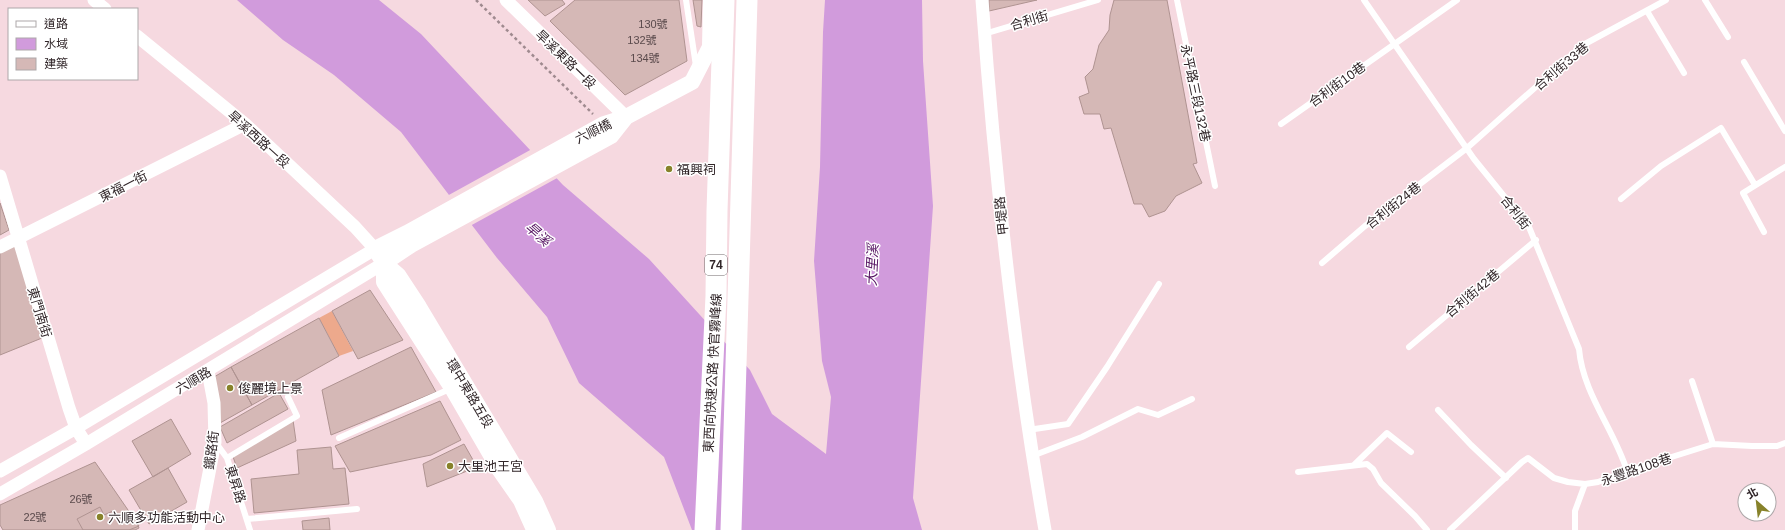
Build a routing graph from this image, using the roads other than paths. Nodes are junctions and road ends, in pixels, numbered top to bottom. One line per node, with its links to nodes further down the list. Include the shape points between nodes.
1 (94, 0): 14 (street)
2 (506, 0): 23 (street, 旱溪東路一段)
3 (686, 0): 22 (lane)
4 (711, 0): 22 (street, via 710,47)
5 (724, 0): 73 (highway, 東西向快速公路 快官霧峰線 / 74, via 716,296)
6 (747, 0): 74 (highway, 東西向快速公路 快官霧峰線 / 74)
7 (982, 0): 16 (street, 甲堤路)
8 (1098, 0): 16 (lane, 合利街)
9 (1177, 0): 30 (lane, 永平路三段132巷)
10 (1364, 0): 19 (lane, 合利街)
11 (1457, 0): 19 (lane, 合利街10巷)
12 (1666, 0): 15 (lane, 合利街33巷)
13 (1705, 0): 18 (lane)
14 (104, 8)
15 (1647, 11): 21 (lane); 27 (lane, 合利街33巷, via 1583,45)
16 (984, 34): 49 (street, 甲堤路, via 998,198)
17 (138, 37): 24 (street, 旱溪西路一段)
18 (1728, 37)
19 (1394, 43): 25 (lane, 合利街10巷); 27 (lane, 合利街)
20 (1744, 62): 26 (lane)
21 (1684, 73)
22 (697, 74): 23 (street, via 692,82)
23 (626, 117): 37 (street, 六順橋, via 604,124); 38 (street, 六順橋, via 611,136 411,245)
24 (245, 124): 34 (street, 東福一街); 37 (street, 旱溪西路一段)
25 (1281, 124)
26 (1785, 131)
27 (1467, 148): 35 (lane, 合利街, via 1529,227); 39 (lane, 合利街24巷, via 1365,226)
28 (1785, 167): 31 (lane)
29 (0, 176): 34 (street, 東門南街)
30 (1215, 186)
31 (1755, 186): 32 (lane, via 1721,128 1661,166); 33 (lane, via 1743,193)
32 (1621, 199)
33 (1764, 232)
34 (18, 238): 36 (street, 東福一街); 48 (street, 東門南街)
35 (1536, 240): 41 (lane, 合利街42巷); 61 (lane, 合利街, via 1579,349 1581,366 1591,395)
36 (0, 247)
37 (375, 249): 38 (street, 環中東路五段); 48 (street, 六順路)
38 (384, 263): 42 (street, 六順路); 44 (street, 環中東路五段, via 384,282); 72 (street, 環中東路五段, via 398,275 419,307 535,501)
39 (1322, 263)
40 (1159, 284): 49 (lane, via 1068,424)
41 (1409, 347)
42 (208, 371): 51 (street, 鐵路街, via 214,403); 53 (street, 六順路)
43 (1692, 381): 54 (lane)
44 (452, 388): 50 (lane); 58 (street, 環中東路五段)
45 (288, 397): 57 (lane, via 297,416)
46 (1192, 399): 56 (lane, via 1158,415 1138,409 1082,437)
47 (1438, 410): 63 (lane)
48 (76, 428): 53 (street, 東門南街); 60 (street, 六順路)
49 (1028, 430): 56 (street, 甲堤路)
50 (339, 438)
51 (215, 442): 57 (lane, 東昇路); 68 (street, 鐵路街)
52 (1785, 443): 54 (lane, 永豐路108巷, via 1776,446)
53 (86, 444): 65 (street, 六順路)
54 (1712, 444): 61 (lane, 永豐路108巷)
55 (1411, 452): 59 (lane, via 1387,433)
56 (1032, 456): 75 (street, 甲堤路)
57 (227, 458): 67 (lane, 東昇路)
58 (495, 459): 70 (street, 環中東路五段); 71 (highway, via 523,499)
59 (1354, 465): 62 (lane); 76 (lane, via 1370,466 1381,484)
60 (0, 471)
61 (1627, 471): 64 (lane, 永豐路108巷)
62 (1298, 472)
63 (1506, 478): 64 (lane, 永豐路108巷, via 1528,458 1554,478); 77 (lane, 永豐路108巷)
64 (1585, 484): 78 (lane, via 1575,511)
65 (0, 494)
66 (357, 509): 67 (lane)
67 (247, 520): 69 (lane, 東昇路)
68 (198, 530)
69 (250, 530)
70 (526, 530)
71 (537, 530)
72 (548, 530)
73 (705, 530)
74 (731, 530)
75 (1045, 530)
76 (1427, 530)
77 (1450, 530)
78 (1575, 530)

